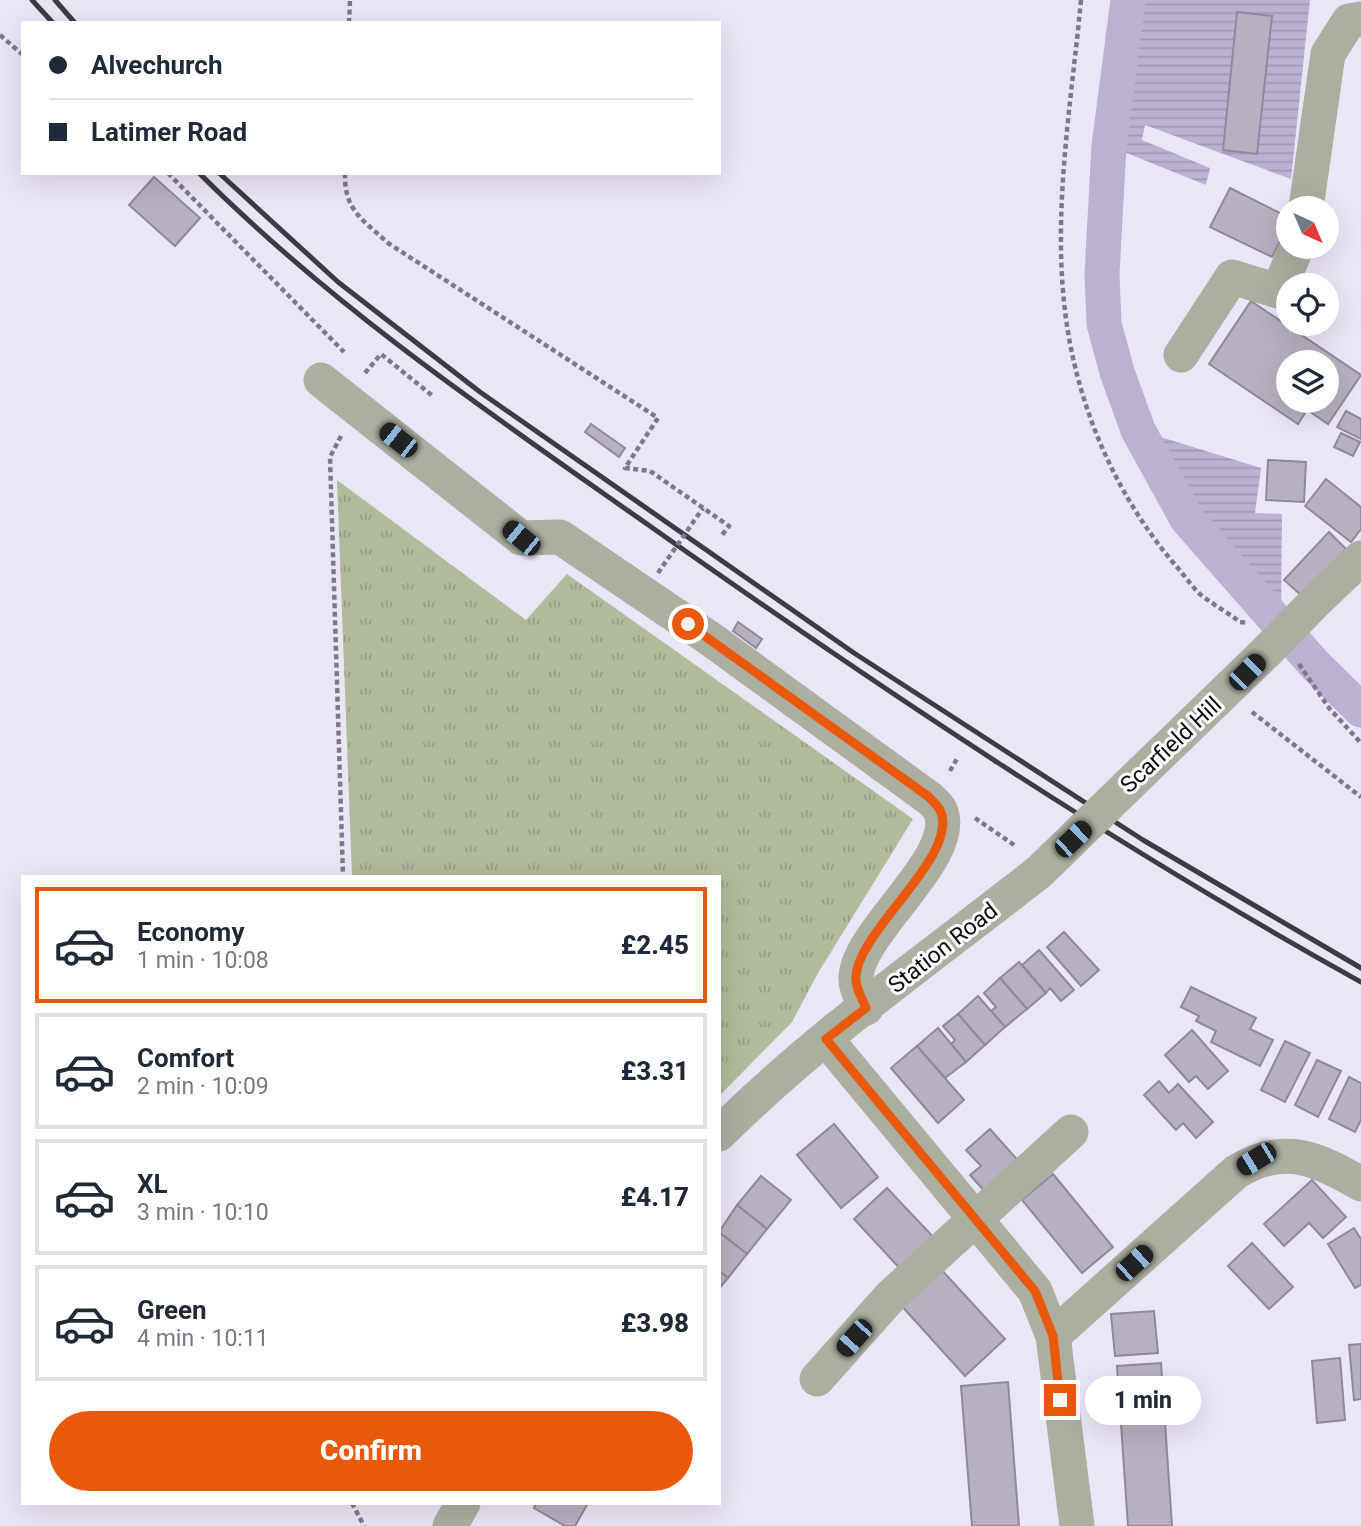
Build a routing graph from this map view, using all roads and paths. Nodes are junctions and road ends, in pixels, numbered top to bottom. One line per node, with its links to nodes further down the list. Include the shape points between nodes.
1 (350, 0): 4 (path)
2 (1081, 0): 22 (path, via 1062,203 1063,291 1073,357 1090,419 1116,478 1154,540 1200,593)
3 (1361, 19): 9 (street, via 1349,21 1328,54)
4 (349, 21)
5 (0, 35): 6 (path)
6 (21, 53)
7 (170, 175): 11 (path)
8 (345, 175): 18 (path, via 344,194 352,209 388,243 658,418 625,468 650,471)
9 (1308, 196)
10 (1292, 259): 12 (street, via 1278,291 1232,277)
11 (346, 354)
12 (1181, 355)
13 (355, 364): 14 (path)
14 (365, 373): 16 (path, via 381,354); 17 (path)
15 (321, 380): 17 (street)
16 (434, 397)
17 (357, 408): 30 (path, via 330,457); 31 (street, via 521,538 559,537 709,638 929,797 940,811 941,833 918,879 864,950 855,979)
18 (703, 508): 19 (path, via 729,526); 21 (path, bridge)
19 (722, 535)
20 (1361, 558): 22 (street, Scarfield Hill, bridge)
21 (658, 573)
22 (1271, 644): 23 (street, Scarfield Hill); 24 (path)
23 (1227, 691): 27 (path); 29 (street, Scarfield Hill, bridge, via 1142,772)
24 (1361, 743)
25 (958, 757): 26 (path)
26 (953, 764)
27 (1361, 797)
28 (996, 833): 29 (path)
29 (1033, 863): 31 (street, Station Road)
30 (343, 875)
31 (866, 1008): 32 (street, Station Road)
32 (826, 1039): 33 (street, Station Road); 36 (street)
33 (721, 1132)
34 (1071, 1132): 36 (street)
35 (1361, 1184): 37 (street, via 1326,1164 1276,1154 1256,1159)
36 (974, 1218): 37 (street, via 1035,1291); 38 (street, via 891,1296)
37 (1053, 1336): 43 (street)
38 (817, 1379)
39 (353, 1505): 41 (path)
40 (462, 1505): 42 (street)
41 (364, 1526)
42 (450, 1526)
43 (1077, 1526)

